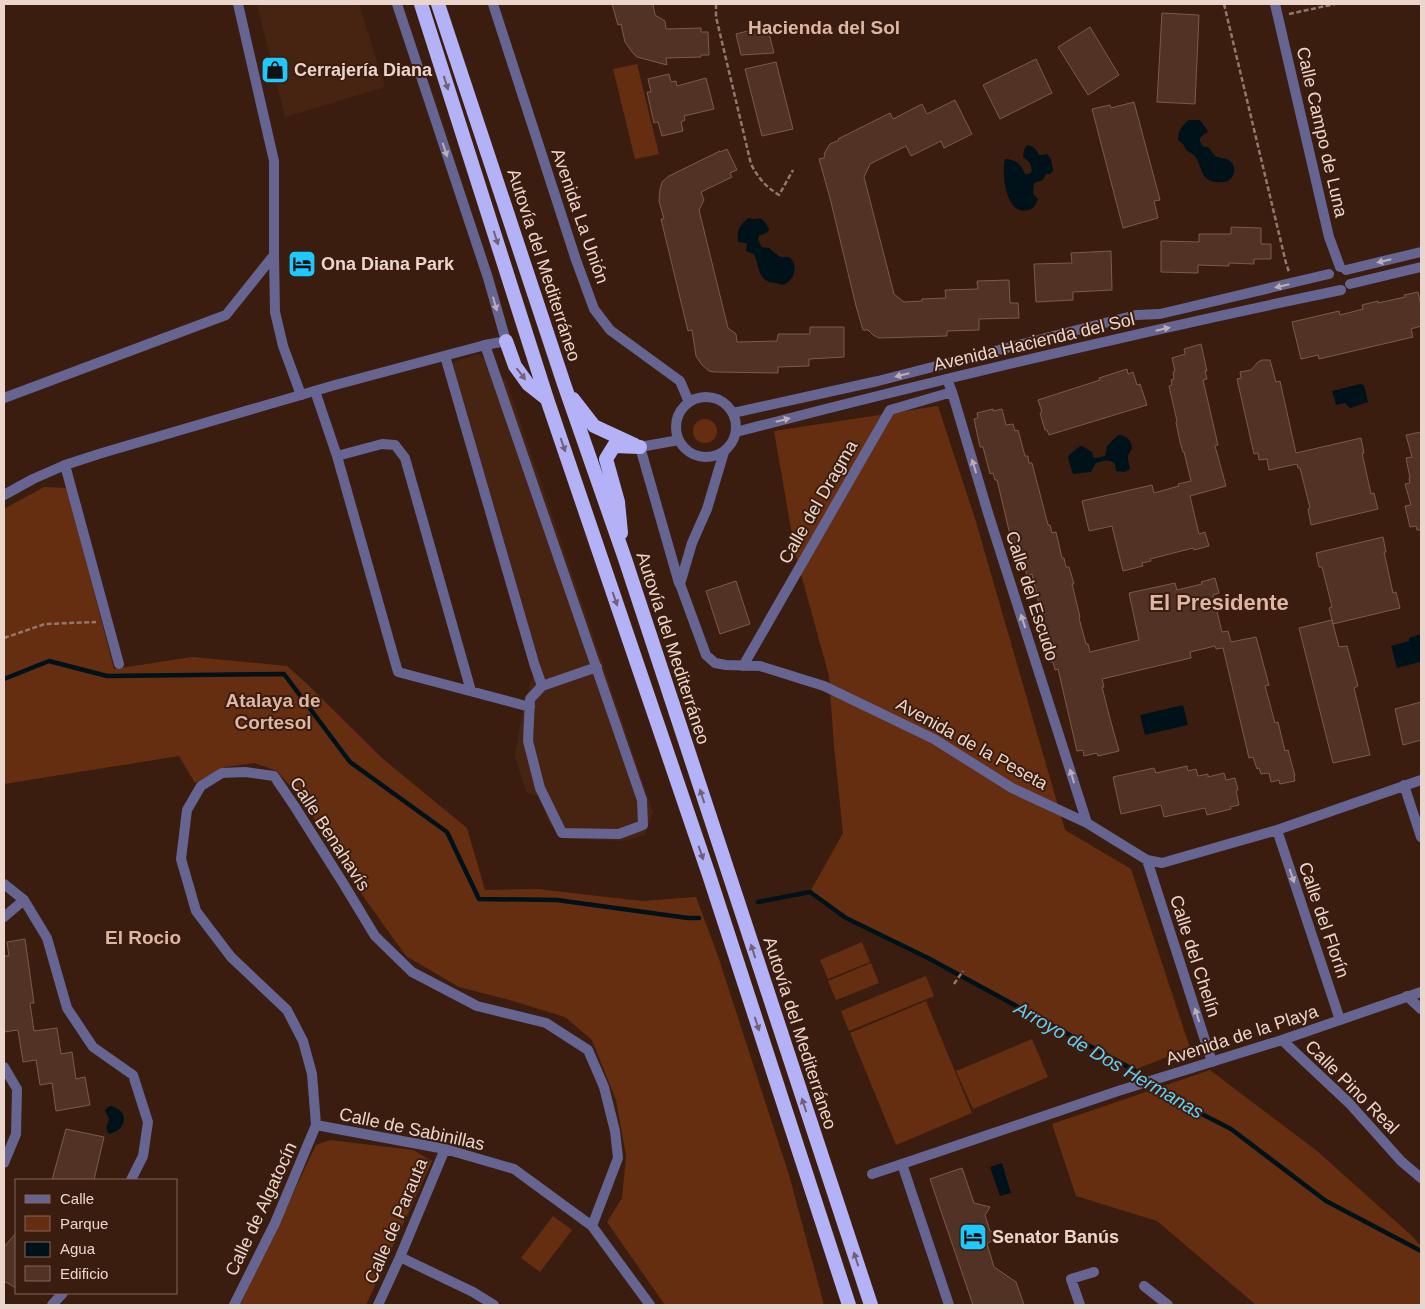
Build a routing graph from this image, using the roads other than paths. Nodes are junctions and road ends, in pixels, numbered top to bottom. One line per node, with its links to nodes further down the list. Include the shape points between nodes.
1 (238, 4): 8 (street, via 274,161)
2 (397, 4): 14 (street, one-way to 14)
3 (421, 4): 23 (highway, one-way to 23)
4 (438, 4): 18 (highway, Autovía del Mediterráneo)
5 (493, 4): 24 (street, Avenida La Unión, via 594,308 610,330 680,381)
6 (1275, 4): 10 (street, Calle Campo de Luna, via 1330,237)
7 (1421, 252): 10 (street, one-way to 10)
8 (274, 255): 21 (street, via 275,312 283,346); 22 (street, via 226,315)
9 (1421, 267): 12 (street)
10 (1343, 269): 11 (street, via 1334,269); 12 (street, via 1350,276)
11 (1329, 274): 13 (street, via 1330,286); 25 (street, Avenida Hacienda del Sol, one-way to 25, via 1160,314 1136,316)
12 (1350, 284): 13 (street)
13 (1340, 290): 17 (street, Avenida Hacienda del Sol, one-way to 13)
14 (506, 341): 15 (street); 23 (highway, one-way to 23, via 515,366 528,384)
15 (485, 345): 16 (street); 37 (street)
16 (445, 356): 19 (street); 38 (street)
17 (947, 379): 20 (street, Calle del Escudo); 26 (street, Avenida Hacienda del Sol, one-way to 17)
18 (564, 384): 28 (highway, via 594,426); 33 (highway, Autovía del Mediterráneo)
19 (315, 391): 21 (street); 30 (street)
20 (952, 392): 36 (street, Calle del Dragma, via 890,410); 43 (street, Calle del Escudo, one-way to 20)
21 (301, 395): 31 (street)
22 (4, 398)
23 (547, 399): 66 (highway, one-way to 66, via 709,875)
24 (689, 402): 25 (street, via 697,398 714,398 722,401); 27 (street, via 678,415 676,431)
25 (733, 413): 26 (street)
26 (736, 432): 29 (street)
27 (679, 440): 28 (street); 29 (street, via 683,448 699,457 707,458)
28 (640, 447): 33 (highway, via 614,446 606,459 618,502); 34 (street, Avenida de la Peseta)
29 (724, 452): 34 (street)
30 (337, 456): 39 (street, via 398,672); 39 (street, via 382,444 395,445 405,458)
31 (65, 465): 32 (street); 35 (street)
32 (4, 495)
33 (624, 559): 77 (highway, Autovía del Mediterráneo, one-way to 33)
34 (680, 584): 36 (street, Avenida de la Peseta, via 706,655 715,663)
35 (119, 664)
36 (743, 666): 43 (street, Avenida de la Peseta, via 760,666 824,686 934,739 1012,788)
37 (597, 667): 38 (street); 40 (street, via 642,800 643,825 619,834 562,833 540,788 528,741)
38 (542, 686): 40 (street, via 530,699)
39 (472, 691): 40 (street)
40 (530, 707)
41 (1421, 780): 42 (street)
42 (1404, 785): 44 (street); 45 (street)
43 (1087, 822): 46 (street, Avenida de la Peseta)
44 (1276, 830): 46 (street, via 1162,863); 53 (street, Calle del Florín, one-way to 53)
45 (1421, 837)
46 (1147, 860): 55 (street, Calle del Chelín, one-way to 46)
47 (4, 884): 48 (street)
48 (24, 900): 49 (street); 63 (street, via 47,938 67,1008 93,1047 133,1075 148,1122 144,1156)
49 (4, 917)
50 (1421, 992): 51 (street, Avenida de la Playa)
51 (1407, 996): 52 (street); 53 (street, Avenida de la Playa)
52 (1421, 1009)
53 (1340, 1020): 54 (street, Avenida de la Playa)
54 (1282, 1040): 55 (street, Avenida de la Playa); 62 (street, Calle Pino Real)
55 (1212, 1062): 60 (street, Avenida de la Playa)
56 (4, 1067): 59 (street, via 17,1090 16,1134)
57 (316, 1125): 58 (street, Calle de Sabinillas); 64 (street, Calle Benahavís, via 312,1074 303,1041 287,1010 231,957 196,911 181,859 187,810 201,786 222,773 274,776 375,936 412,972 477,1006 546,1023 588,1050 604,1087 618,1158); 71 (street, Calle de Algatocín, via 275,1223)
58 (444, 1149): 64 (street, Calle de Sabinillas, via 514,1170); 65 (street, Calle de Parauta)
59 (4, 1163)
60 (902, 1164): 61 (street, Avenida de la Playa); 78 (street)
61 (872, 1174)
62 (1421, 1178)
63 (132, 1179)
64 (592, 1226): 74 (street, Calle de Sabinillas)
65 (400, 1257): 72 (street, Calle de Parauta); 73 (street)
66 (835, 1261): 75 (highway); 76 (highway)
67 (1094, 1272): 79 (street, via 1071,1279)
68 (1144, 1286): 80 (street)
69 (62, 1294): 70 (street)
70 (52, 1305)
71 (234, 1305)
72 (378, 1305)
73 (494, 1305)
74 (650, 1305)
75 (839, 1305)
76 (850, 1305)
77 (871, 1305)
78 (949, 1305)
79 (1080, 1305)
80 (1168, 1305)

